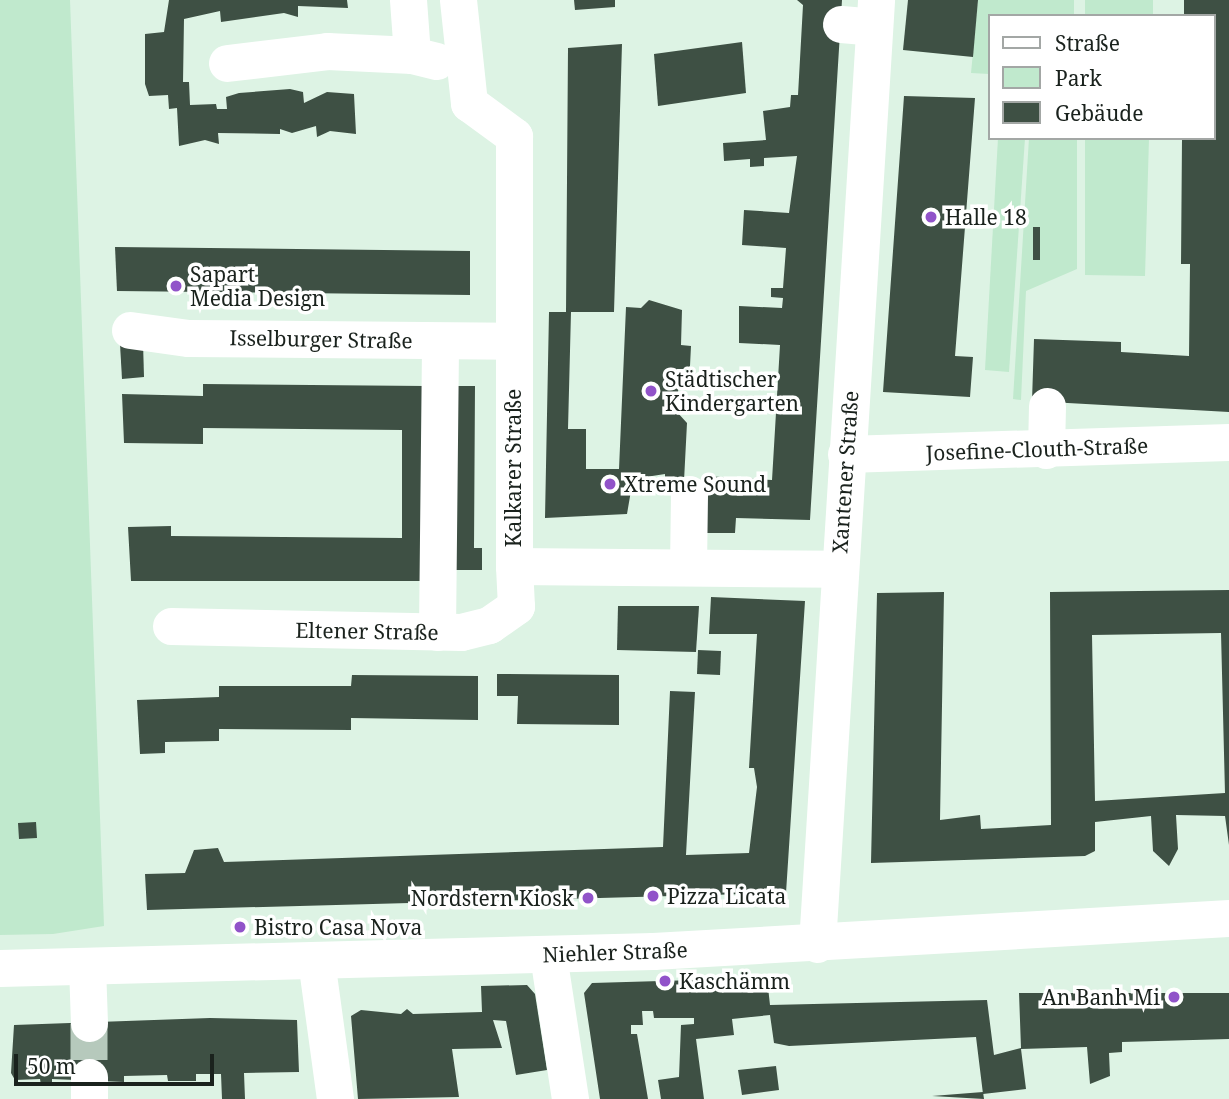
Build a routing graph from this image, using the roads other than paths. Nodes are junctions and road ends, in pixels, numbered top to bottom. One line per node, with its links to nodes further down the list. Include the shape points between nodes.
1 (408, 0): 4 (street)
2 (458, 0): 6 (street, Kalkarer Straße)
3 (863, 17): 13 (street, Xantener Straße)
4 (412, 55): 5 (street, via 327,51); 6 (street)
5 (227, 62)
6 (462, 68): 9 (street, Kalkarer Straße, via 469,103 514,136)
7 (130, 330): 8 (street, Isselburger Straße, via 188,338)
8 (440, 341): 9 (street, Isselburger Straße); 19 (street)
9 (513, 341): 15 (street, Kalkarer Straße)
10 (1047, 407): 12 (street)
11 (1229, 442): 12 (street, Josefine-Clouth-Straße)
12 (1046, 450): 13 (street, Josefine-Clouth-Straße)
13 (846, 454): 17 (street, Xantener Straße)
14 (689, 494): 16 (street)
15 (514, 566): 16 (street, Kalkarer Straße); 19 (street, Eltener Straße, via 516,606 489,625)
16 (688, 567): 17 (street, Kalkarer Straße)
17 (839, 569): 21 (street, Xantener Straße)
18 (171, 626): 19 (street, Eltener Straße)
19 (437, 632)
20 (1229, 918): 21 (street, Niehler Straße)
21 (817, 944): 22 (street, Niehler Straße)
22 (548, 955): 23 (street, Niehler Straße); 28 (street)
23 (316, 960): 24 (street, Niehler Straße); 27 (street)
24 (87, 966): 25 (street, Niehler Straße); 26 (street)
25 (0, 968)
26 (89, 1023)
27 (335, 1099)
28 (570, 1099)

